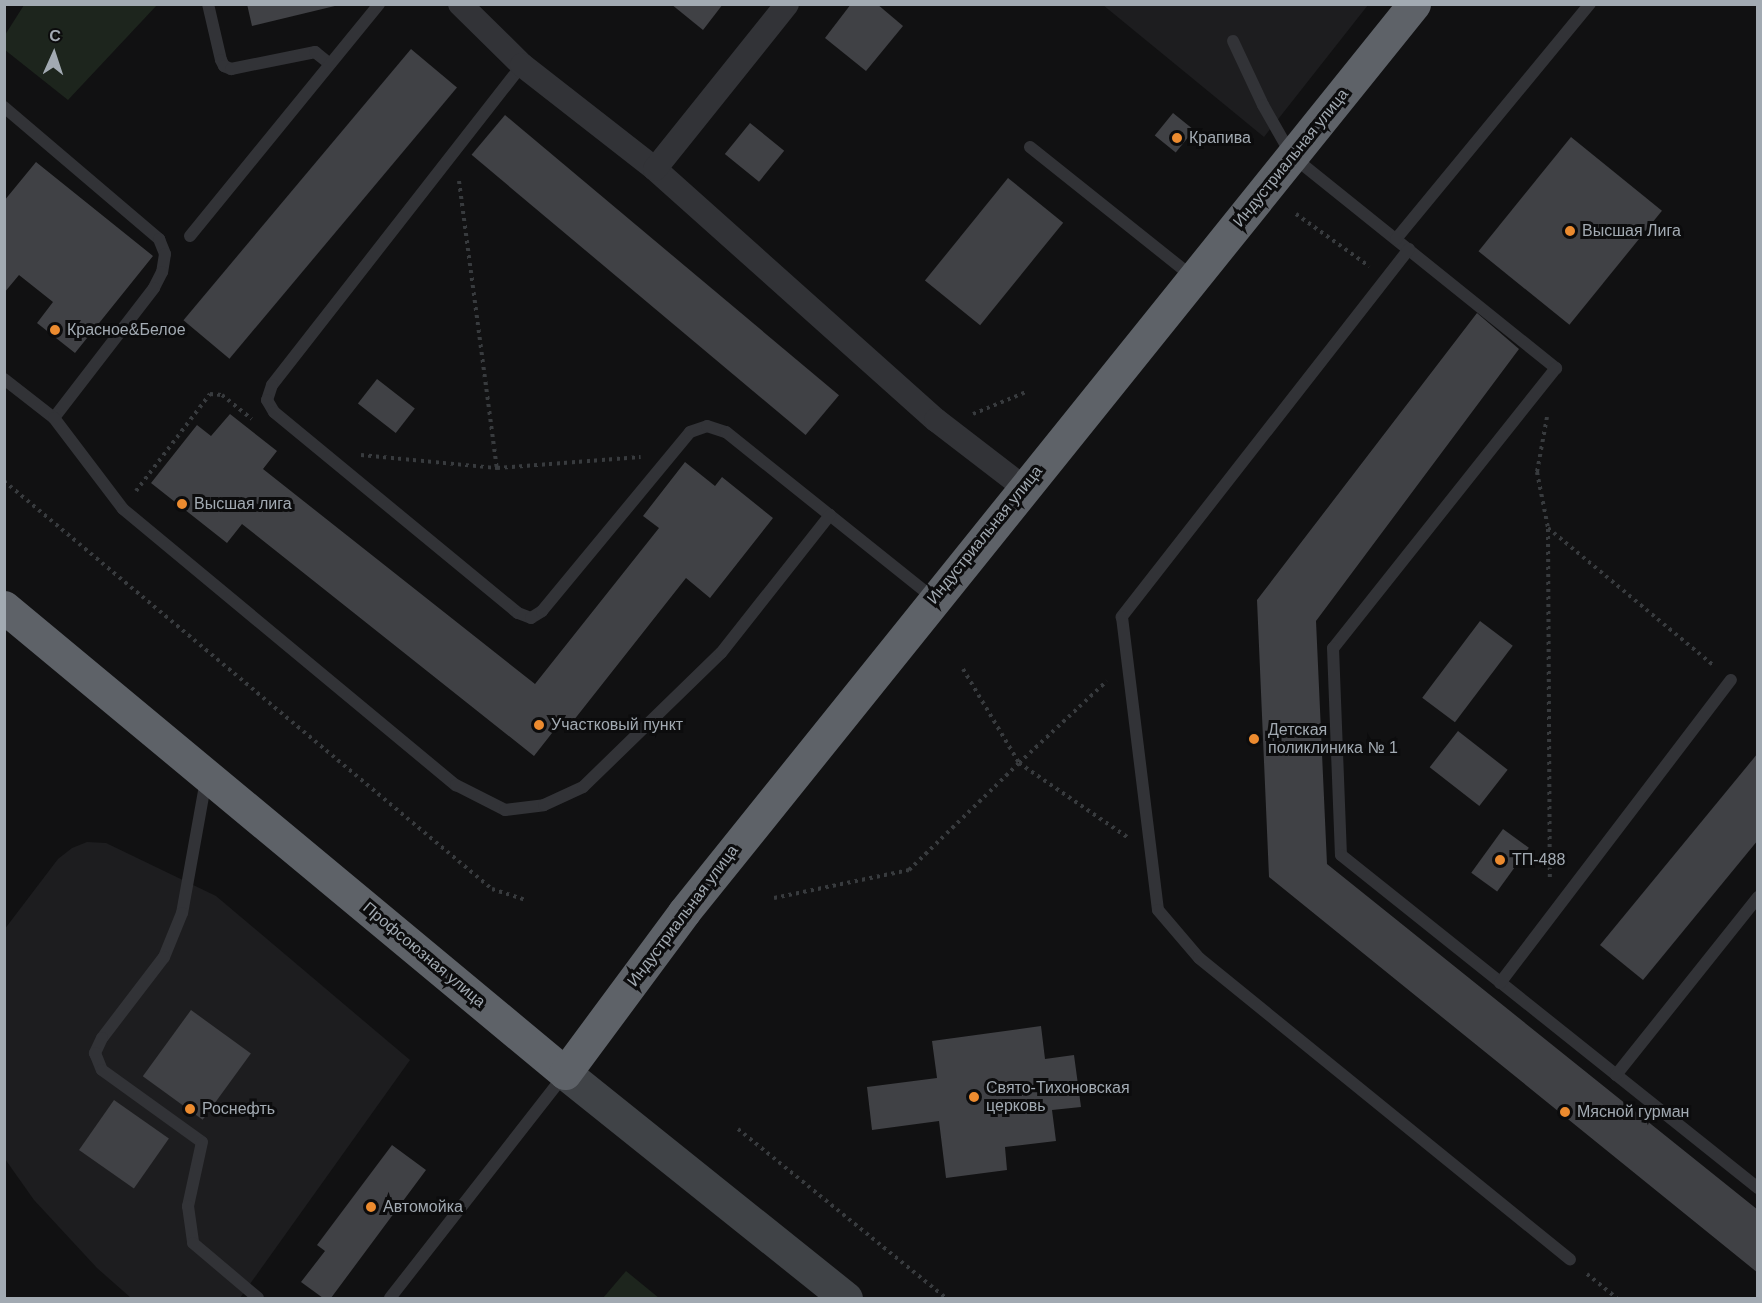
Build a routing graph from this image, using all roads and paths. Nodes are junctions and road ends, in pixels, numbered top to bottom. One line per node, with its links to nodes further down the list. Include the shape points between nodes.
1 (208, 4): 8 (lane, via 224,66 231,69 315,52)
2 (379, 4): 8 (lane)
3 (460, 4): 9 (street)
4 (787, 4): 14 (street)
5 (1414, 4): 13 (highway, Индустриальная улица)
6 (1590, 4): 17 (lane)
7 (1233, 41): 13 (lane)
8 (330, 64): 16 (lane)
9 (522, 65): 12 (lane); 14 (street)
10 (4, 107): 25 (lane, via 159,239 165,254 154,288)
11 (1030, 147): 19 (lane)
12 (455, 148): 27 (lane, via 272,385 267,400 274,412); 29 (path)
13 (1292, 156): 17 (lane); 19 (highway, Индустриальная улица)
14 (655, 170): 26 (street)
15 (1296, 214): 20 (path)
16 (190, 236)
17 (1396, 239): 18 (lane)
18 (1409, 249): 20 (lane); 21 (lane)
19 (1194, 278): 31 (highway, Индустриальная улица)
20 (1385, 278): 37 (lane, via 1122,617)
21 (1556, 368): 34 (path, via 1537,472); 47 (lane, via 1334,648 1341,855)
22 (4, 379): 25 (lane)
23 (1026, 392): 26 (path, via 976,414)
24 (237, 408): 32 (path, via 222,395 210,394)
25 (54, 418): 32 (lane)
26 (936, 420): 31 (street)
27 (321, 451): 28 (lane, via 518,613 531,618 542,611); 29 (path)
28 (672, 455): 29 (path); 33 (lane, via 690,432 707,426 726,432)
29 (497, 468)
30 (4, 482): 45 (path, via 492,889)
31 (1023, 487): 35 (highway, Индустриальная улица)
32 (123, 508): 33 (lane, via 456,785 505,810 544,805 583,787 721,652)
33 (830, 515): 35 (lane)
34 (1548, 528): 39 (path); 46 (path)
35 (934, 599): 48 (highway, Индустриальная улица, via 684,912)
36 (4, 607): 41 (highway, Профсоюзная улица)
37 (1127, 662): 40 (path); 42 (lane)
38 (963, 669): 40 (path)
39 (1731, 680): 46 (lane)
40 (1019, 763): 42 (path); 44 (path, via 909,870)
41 (207, 773): 48 (highway, Профсоюзная улица); 53 (lane, via 183,913 164,957 102,1038 95,1053 102,1070 202,1142 188,1206 193,1243)
42 (1150, 852): 52 (lane, via 1158,910 1199,958)
43 (1758, 897): 49 (lane)
44 (774, 898)
45 (525, 900)
46 (1550, 918): 47 (lane)
47 (1500, 983): 49 (lane)
48 (565, 1073): 54 (lane); 55 (main road, Профсоюзная улица)
49 (1616, 1076): 51 (lane)
50 (738, 1129): 56 (path)
51 (1758, 1188)
52 (1570, 1260): 57 (path)
53 (258, 1299)
54 (390, 1299)
55 (846, 1299)
56 (946, 1299)
57 (1617, 1299)

